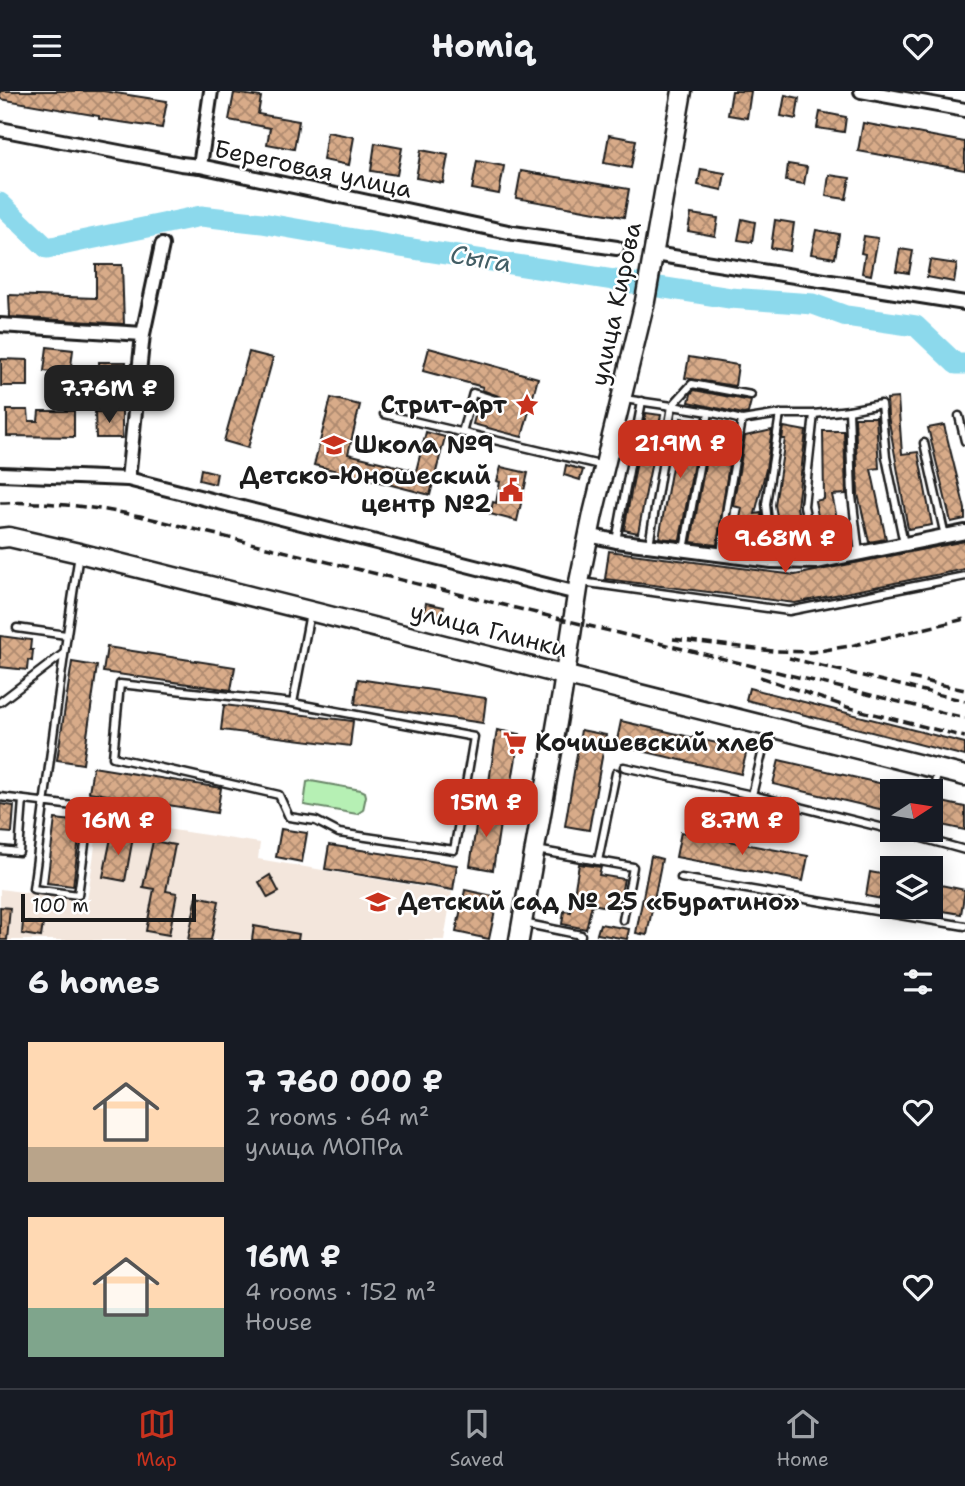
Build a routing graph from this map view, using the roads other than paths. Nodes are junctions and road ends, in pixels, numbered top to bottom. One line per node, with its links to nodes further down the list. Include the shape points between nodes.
1 (211, 91): 6 (street)
2 (682, 91): 9 (main road, улица Кирова)
3 (861, 91): 4 (street)
4 (965, 110)
5 (0, 129): 6 (street, Береговая улица)
6 (200, 166): 8 (street, Береговая улица, via 513,233)
7 (162, 245): 12 (street)
8 (617, 248)
9 (653, 254): 10 (street); 14 (main road, улица Кирова)
10 (965, 303)
11 (0, 325): 12 (street)
12 (143, 334): 30 (street)
13 (751, 395): 17 (lane, via 691,384)
14 (621, 398): 16 (lane); 28 (main road, улица Кирова)
15 (496, 400): 25 (lane, via 473,393)
16 (642, 401): 17 (lane); 35 (lane)
17 (672, 406): 19 (lane); 37 (lane)
18 (849, 410): 22 (lane); 36 (lane, via 881,404 886,457); 40 (lane)
19 (709, 412): 24 (lane); 38 (lane)
20 (384, 414): 25 (lane)
21 (780, 414): 22 (lane); 24 (lane); 42 (lane, via 766,504)
22 (814, 414): 43 (lane, via 804,506)
23 (959, 416): 26 (lane)
24 (742, 420): 41 (lane)
25 (462, 432): 28 (lane)
26 (965, 441)
27 (924, 443): 33 (lane)
28 (604, 467): 32 (main road, улица Кирова)
29 (0, 474): 30 (street)
30 (128, 479): 45 (street)
31 (965, 532): 33 (street)
32 (588, 535): 35 (street); 45 (main road, улица Кирова)
33 (945, 536): 36 (street)
34 (0, 538): 39 (main road, улица Глинки)
35 (616, 541): 37 (street)
36 (904, 544): 40 (street)
37 (649, 545): 38 (street)
38 (684, 550): 41 (street)
39 (79, 553): 46 (main road, улица Глинки); 48 (lane)
40 (859, 553): 43 (street)
41 (722, 555): 42 (street)
42 (772, 561): 43 (street)
43 (816, 562)
44 (965, 576): 45 (lane, via 789,611)
45 (578, 587): 50 (main road, улица Кирова)
46 (310, 611): 50 (main road, улица Глинки); 52 (lane)
47 (17, 628): 48 (lane)
48 (66, 635): 49 (lane)
49 (64, 655): 51 (lane); 63 (lane)
50 (564, 674): 53 (main road, улица Глинки); 64 (main road, улица Кирова)
51 (0, 702)
52 (293, 703): 59 (lane, via 474,737); 59 (lane, via 120,684 113,757 279,795 289,817 316,821 339,833 454,850)
53 (768, 727): 55 (main road, улица Глинки); 60 (lane)
54 (624, 767): 60 (lane)
55 (938, 769): 57 (main road, улица Глинки); 58 (lane)
56 (616, 773): 70 (lane)
57 (965, 776)
58 (936, 779)
59 (466, 790): 64 (lane)
60 (752, 795): 65 (lane)
61 (0, 797): 62 (lane)
62 (23, 800): 63 (lane); 68 (lane, via 19,852)
63 (43, 802): 63 (lane, via 90,809 78,895 33,889)
64 (542, 805): 67 (main road, улица Кирова)
65 (880, 827)
66 (936, 842): 69 (lane)
67 (535, 849): 70 (lane); 74 (main road, улица Кирова)
68 (0, 850)
69 (965, 850)
70 (598, 861): 72 (lane, via 633,867)
71 (681, 878): 73 (lane)
72 (623, 920)
73 (965, 926)
74 (520, 931): 75 (lane, via 581,935)
75 (580, 940)

